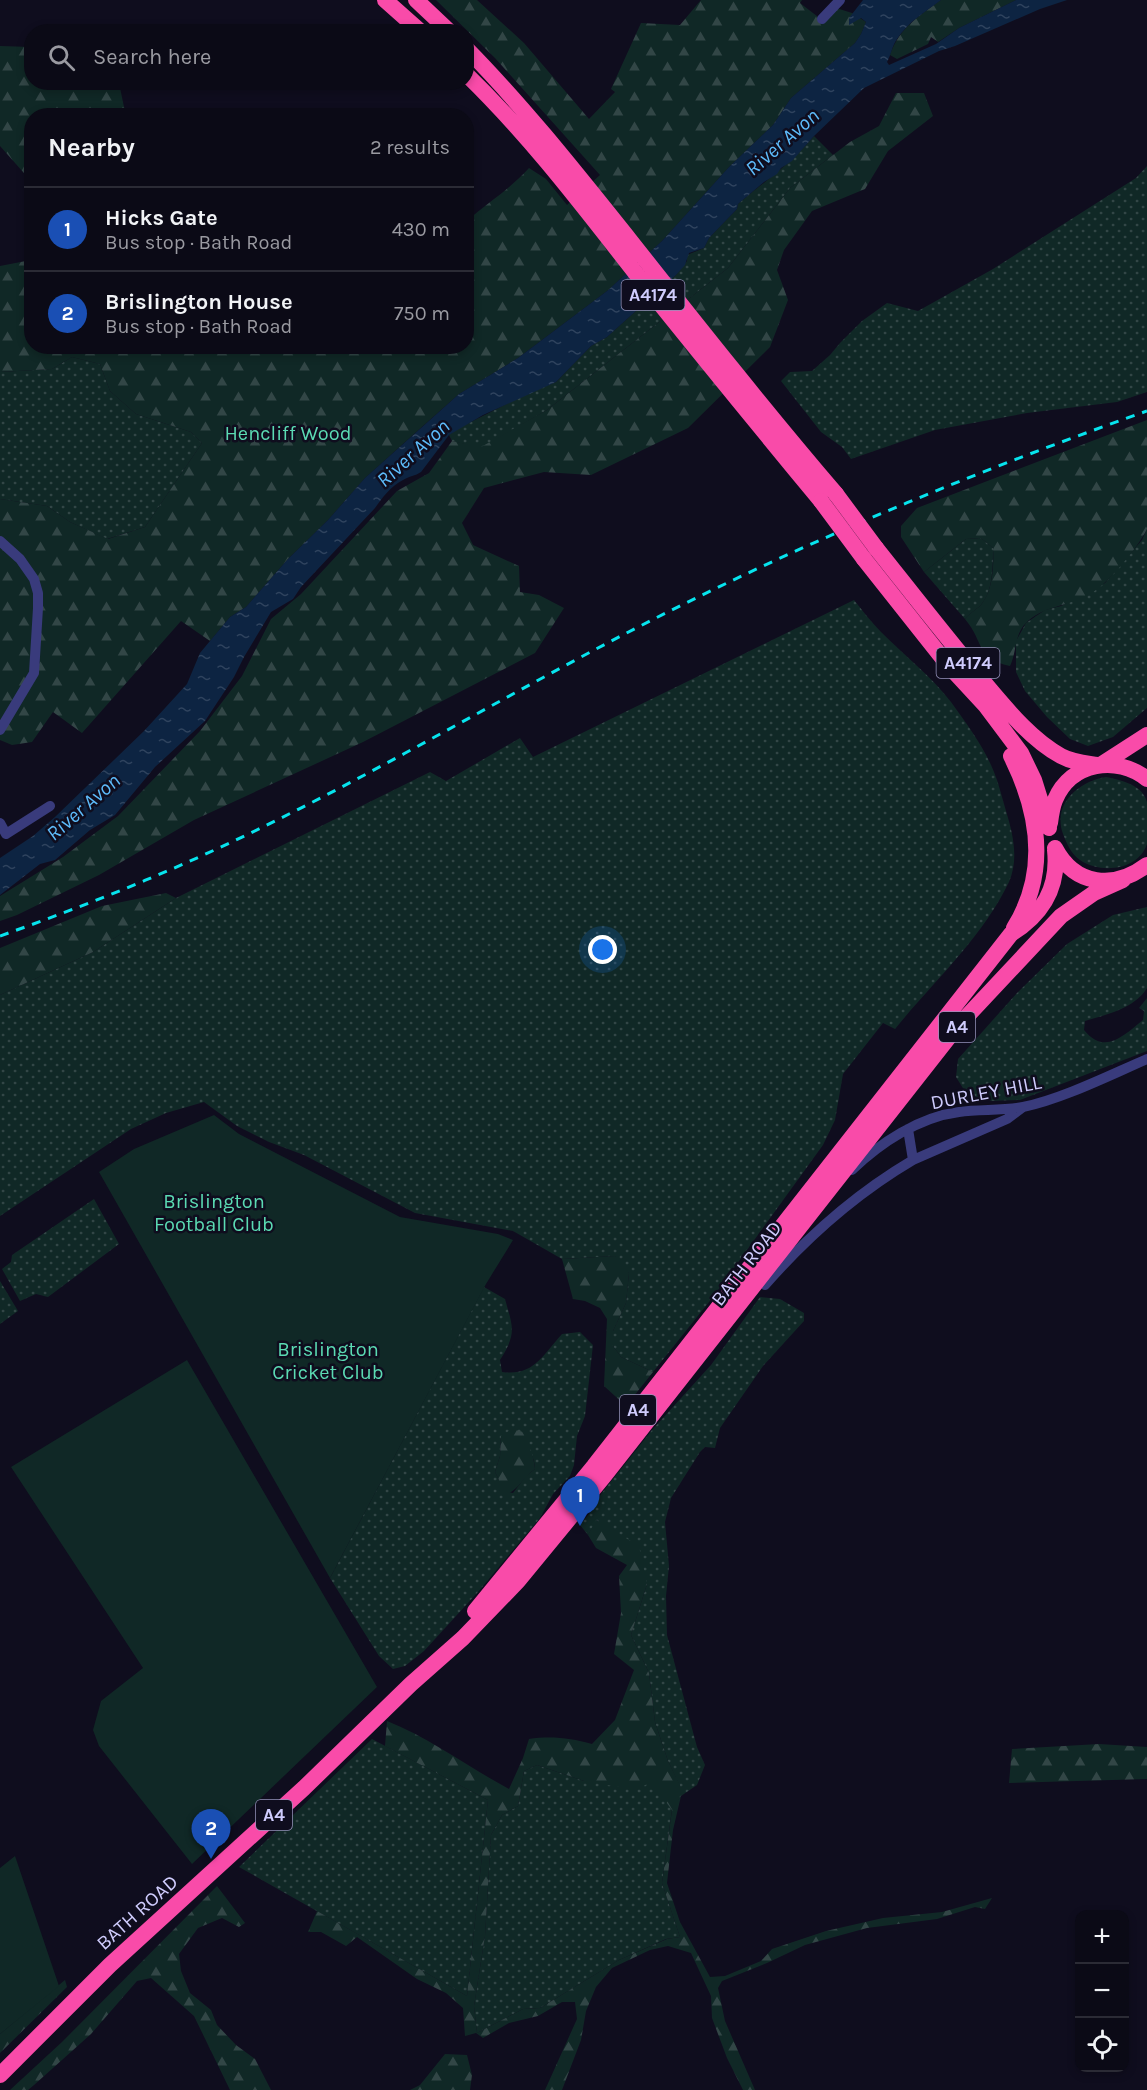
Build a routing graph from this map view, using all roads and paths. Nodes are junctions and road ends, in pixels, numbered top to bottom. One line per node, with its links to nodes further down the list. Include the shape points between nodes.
1 (385, 0): 5 (highway)
2 (416, 0): 6 (highway)
3 (840, 0): 4 (street)
4 (822, 19)
5 (412, 24)
6 (442, 24)
7 (474, 57): 9 (highway, A4174, via 531,119)
8 (474, 82): 9 (highway, A4174)
9 (576, 185): 11 (highway, A4174, bridge)
10 (0, 541): 13 (street, via 34,579 38,608 34,674)
11 (870, 553): 12 (highway, A4174); 15 (highway, A4174, via 997,699 1048,748 1072,761)
12 (957, 673): 19 (highway, A4174, via 1024,759); 23 (highway, via 1006,746 1031,809 1037,868 1030,898)
13 (0, 730)
14 (1147, 735): 15 (highway)
15 (1099, 765): 16 (highway, via 1122,766); 19 (highway, via 1076,776 1059,792 1053,802)
16 (1147, 779)
17 (50, 806): 18 (street, via 6,834)
18 (0, 823)
19 (1049, 828): 20 (highway)
20 (1055, 850): 22 (highway, via 1068,867 1083,876 1101,881); 23 (highway, BATH ROAD / A4, via 1051,893 1026,924)
21 (1147, 865): 22 (highway, BATH ROAD)
22 (1123, 880): 28 (highway, BATH ROAD / A4, via 1084,899 1042,935 949,1036)
23 (1011, 934): 30 (highway, BATH ROAD / A4)
24 (1147, 1059): 25 (street, DURLEY HILL)
25 (1023, 1107): 26 (street, DURLEY HILL, via 957,1112); 27 (street, via 1007,1119)
26 (908, 1129): 27 (street); 28 (street, DURLEY HILL, via 881,1145)
27 (913, 1160): 29 (street, via 820,1227)
28 (819, 1204): 30 (highway, BATH ROAD / A4)
29 (765, 1285)
30 (599, 1471): 31 (highway, BATH ROAD / A4, via 518,1581 463,1638 110,1965)
31 (0, 2075)

